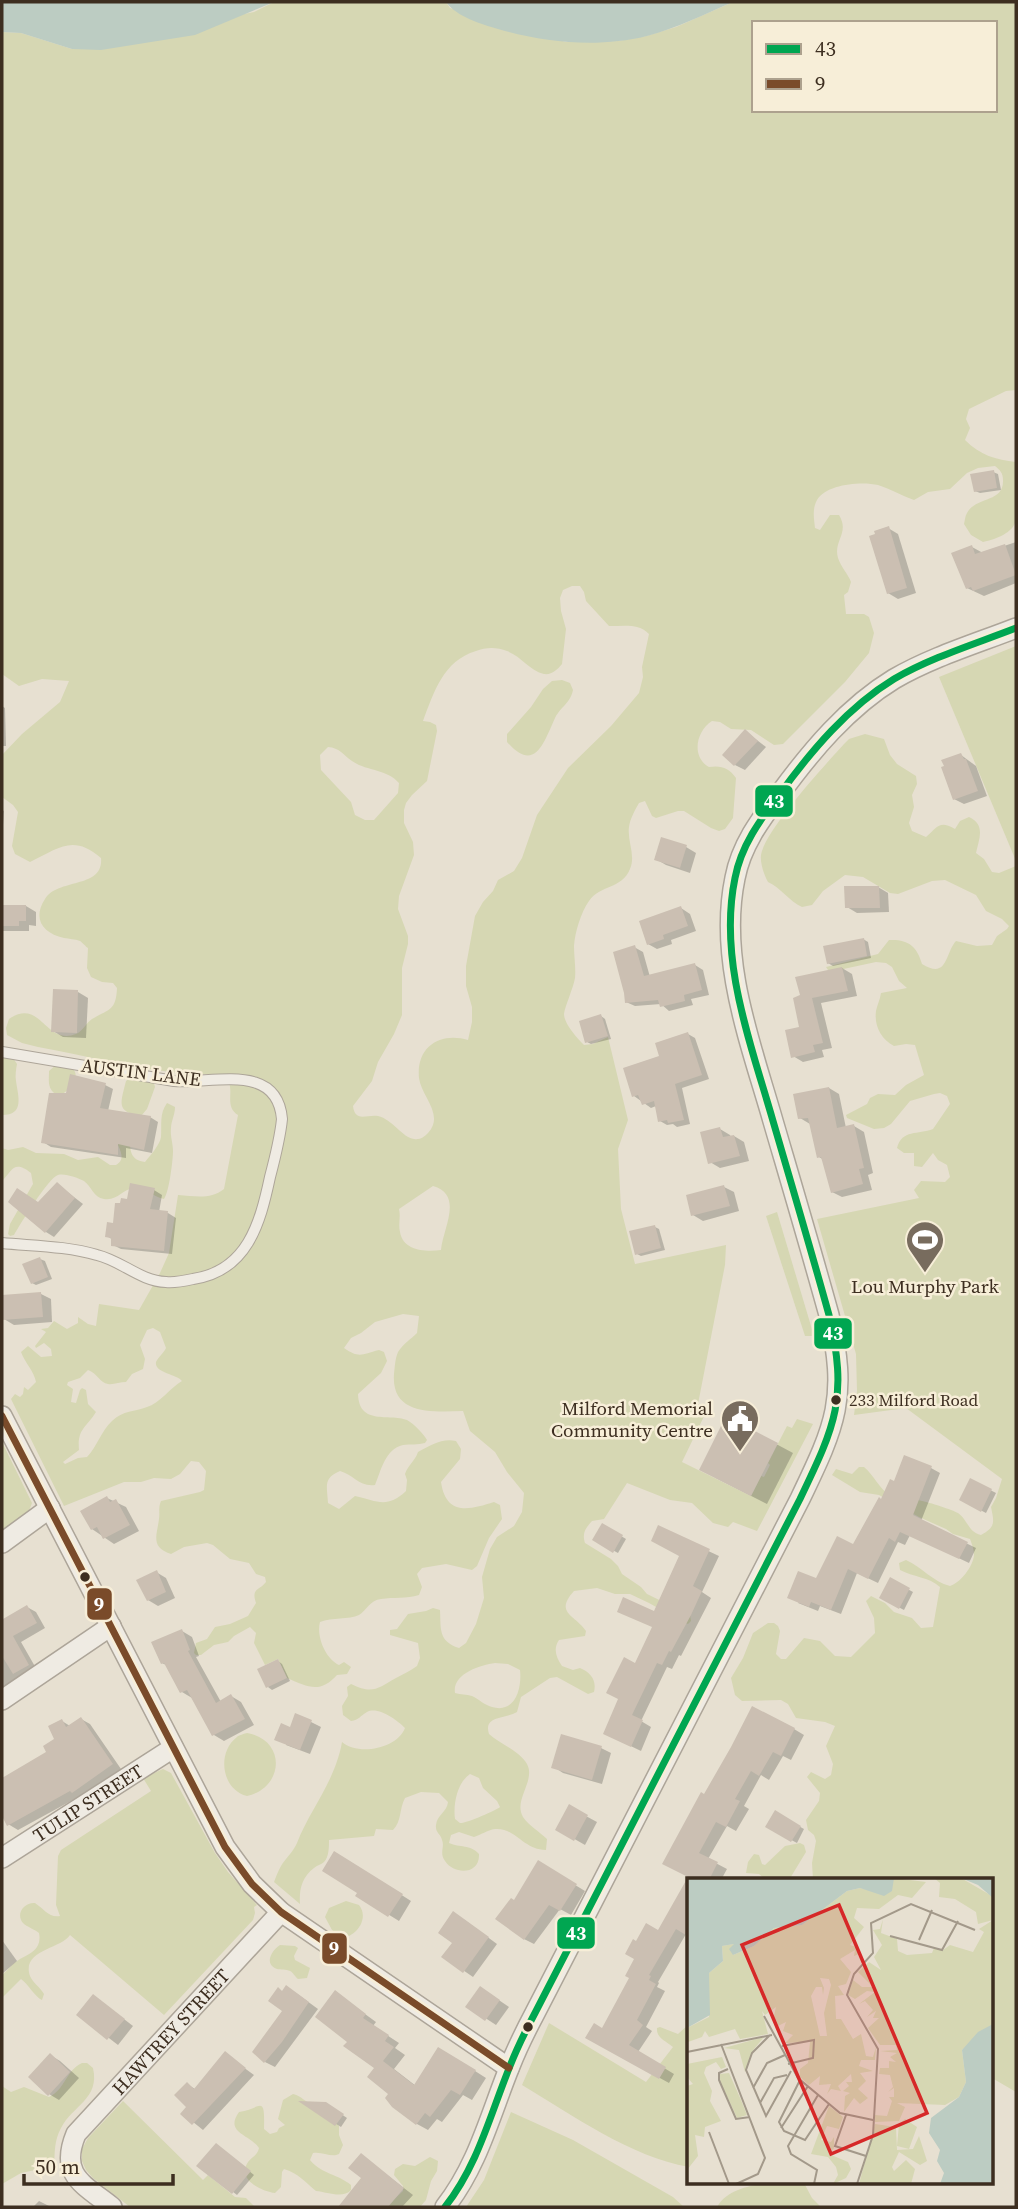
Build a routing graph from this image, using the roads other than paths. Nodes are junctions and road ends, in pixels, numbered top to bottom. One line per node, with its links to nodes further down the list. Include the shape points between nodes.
1 (1016, 628): 12 (street, via 913,669 861,703 788,782 742,852 731,906 735,975 831,1324 839,1377 836,1407 826,1444 800,1499)
2 (2, 1052): 3 (lane, AUSTIN LANE, via 174,1080 246,1080 261,1084 274,1095 282,1119 261,1215 244,1251 216,1272 167,1282 138,1275 96,1254)
3 (2, 1243)
4 (3, 1423): 5 (street)
5 (50, 1508): 6 (street); 7 (street)
6 (2, 1542)
7 (111, 1626): 8 (street); 9 (street)
8 (2, 1700)
9 (173, 1748): 10 (street, TULIP STREET); 11 (street, via 229,1853)
10 (2, 1858)
11 (281, 1912): 12 (street); 13 (street, HAWTREY STREET, via 76,2134 69,2156 71,2167 76,2177)
12 (509, 2068): 14 (street, via 479,2150)
13 (112, 2207)
14 (445, 2207)

